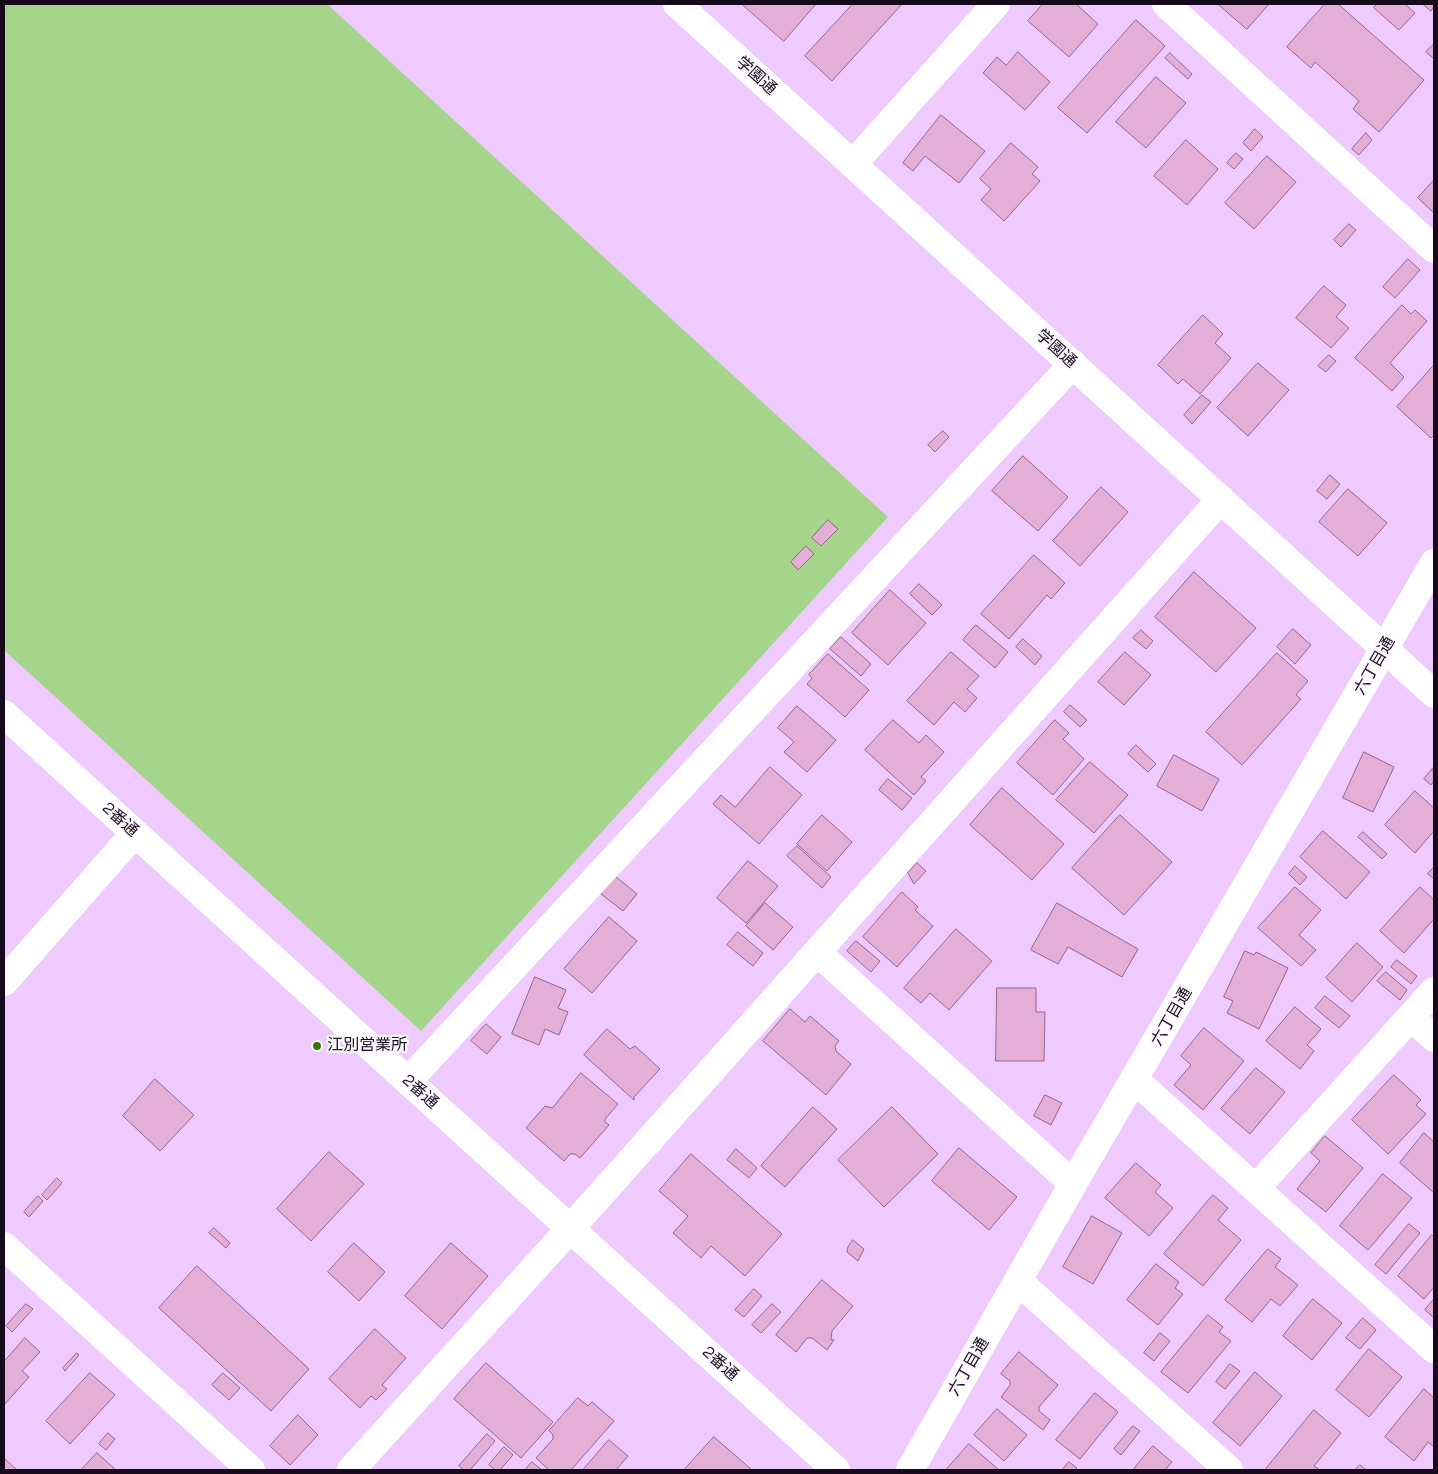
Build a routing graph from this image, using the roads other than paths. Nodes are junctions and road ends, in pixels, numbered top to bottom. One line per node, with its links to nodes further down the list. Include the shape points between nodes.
1 (677, 4): 4 (street, 学園通)
2 (996, 4): 4 (street)
3 (1166, 4): 5 (street)
4 (853, 164): 6 (street, 学園通)
5 (1434, 249)
6 (1073, 364): 7 (street, 学園通); 19 (street)
7 (1221, 499): 9 (street, 学園通); 13 (street)
8 (1434, 564): 9 (street, 六丁目通)
9 (1385, 649): 10 (street, 学園通); 18 (street, 六丁目通)
10 (1434, 694)
11 (4, 714): 12 (street, 2番通)
12 (135, 833): 14 (street); 19 (street, 2番通)
13 (817, 952): 20 (street); 22 (street)
14 (4, 982)
15 (1434, 991): 16 (street)
16 (1411, 1017): 17 (street); 21 (street)
17 (1434, 1038)
18 (1135, 1080): 20 (street, 六丁目通); 21 (street)
19 (408, 1081): 22 (street, 2番通)
20 (1073, 1184): 24 (street, 六丁目通)
21 (1256, 1188): 25 (street)
22 (570, 1228): 27 (street); 28 (street, 2番通)
23 (4, 1246): 26 (street)
24 (1019, 1282): 29 (street, 六丁目通); 30 (street)
25 (1434, 1349)
26 (251, 1470)
27 (351, 1470)
28 (836, 1470)
29 (910, 1470)
30 (1229, 1470)

